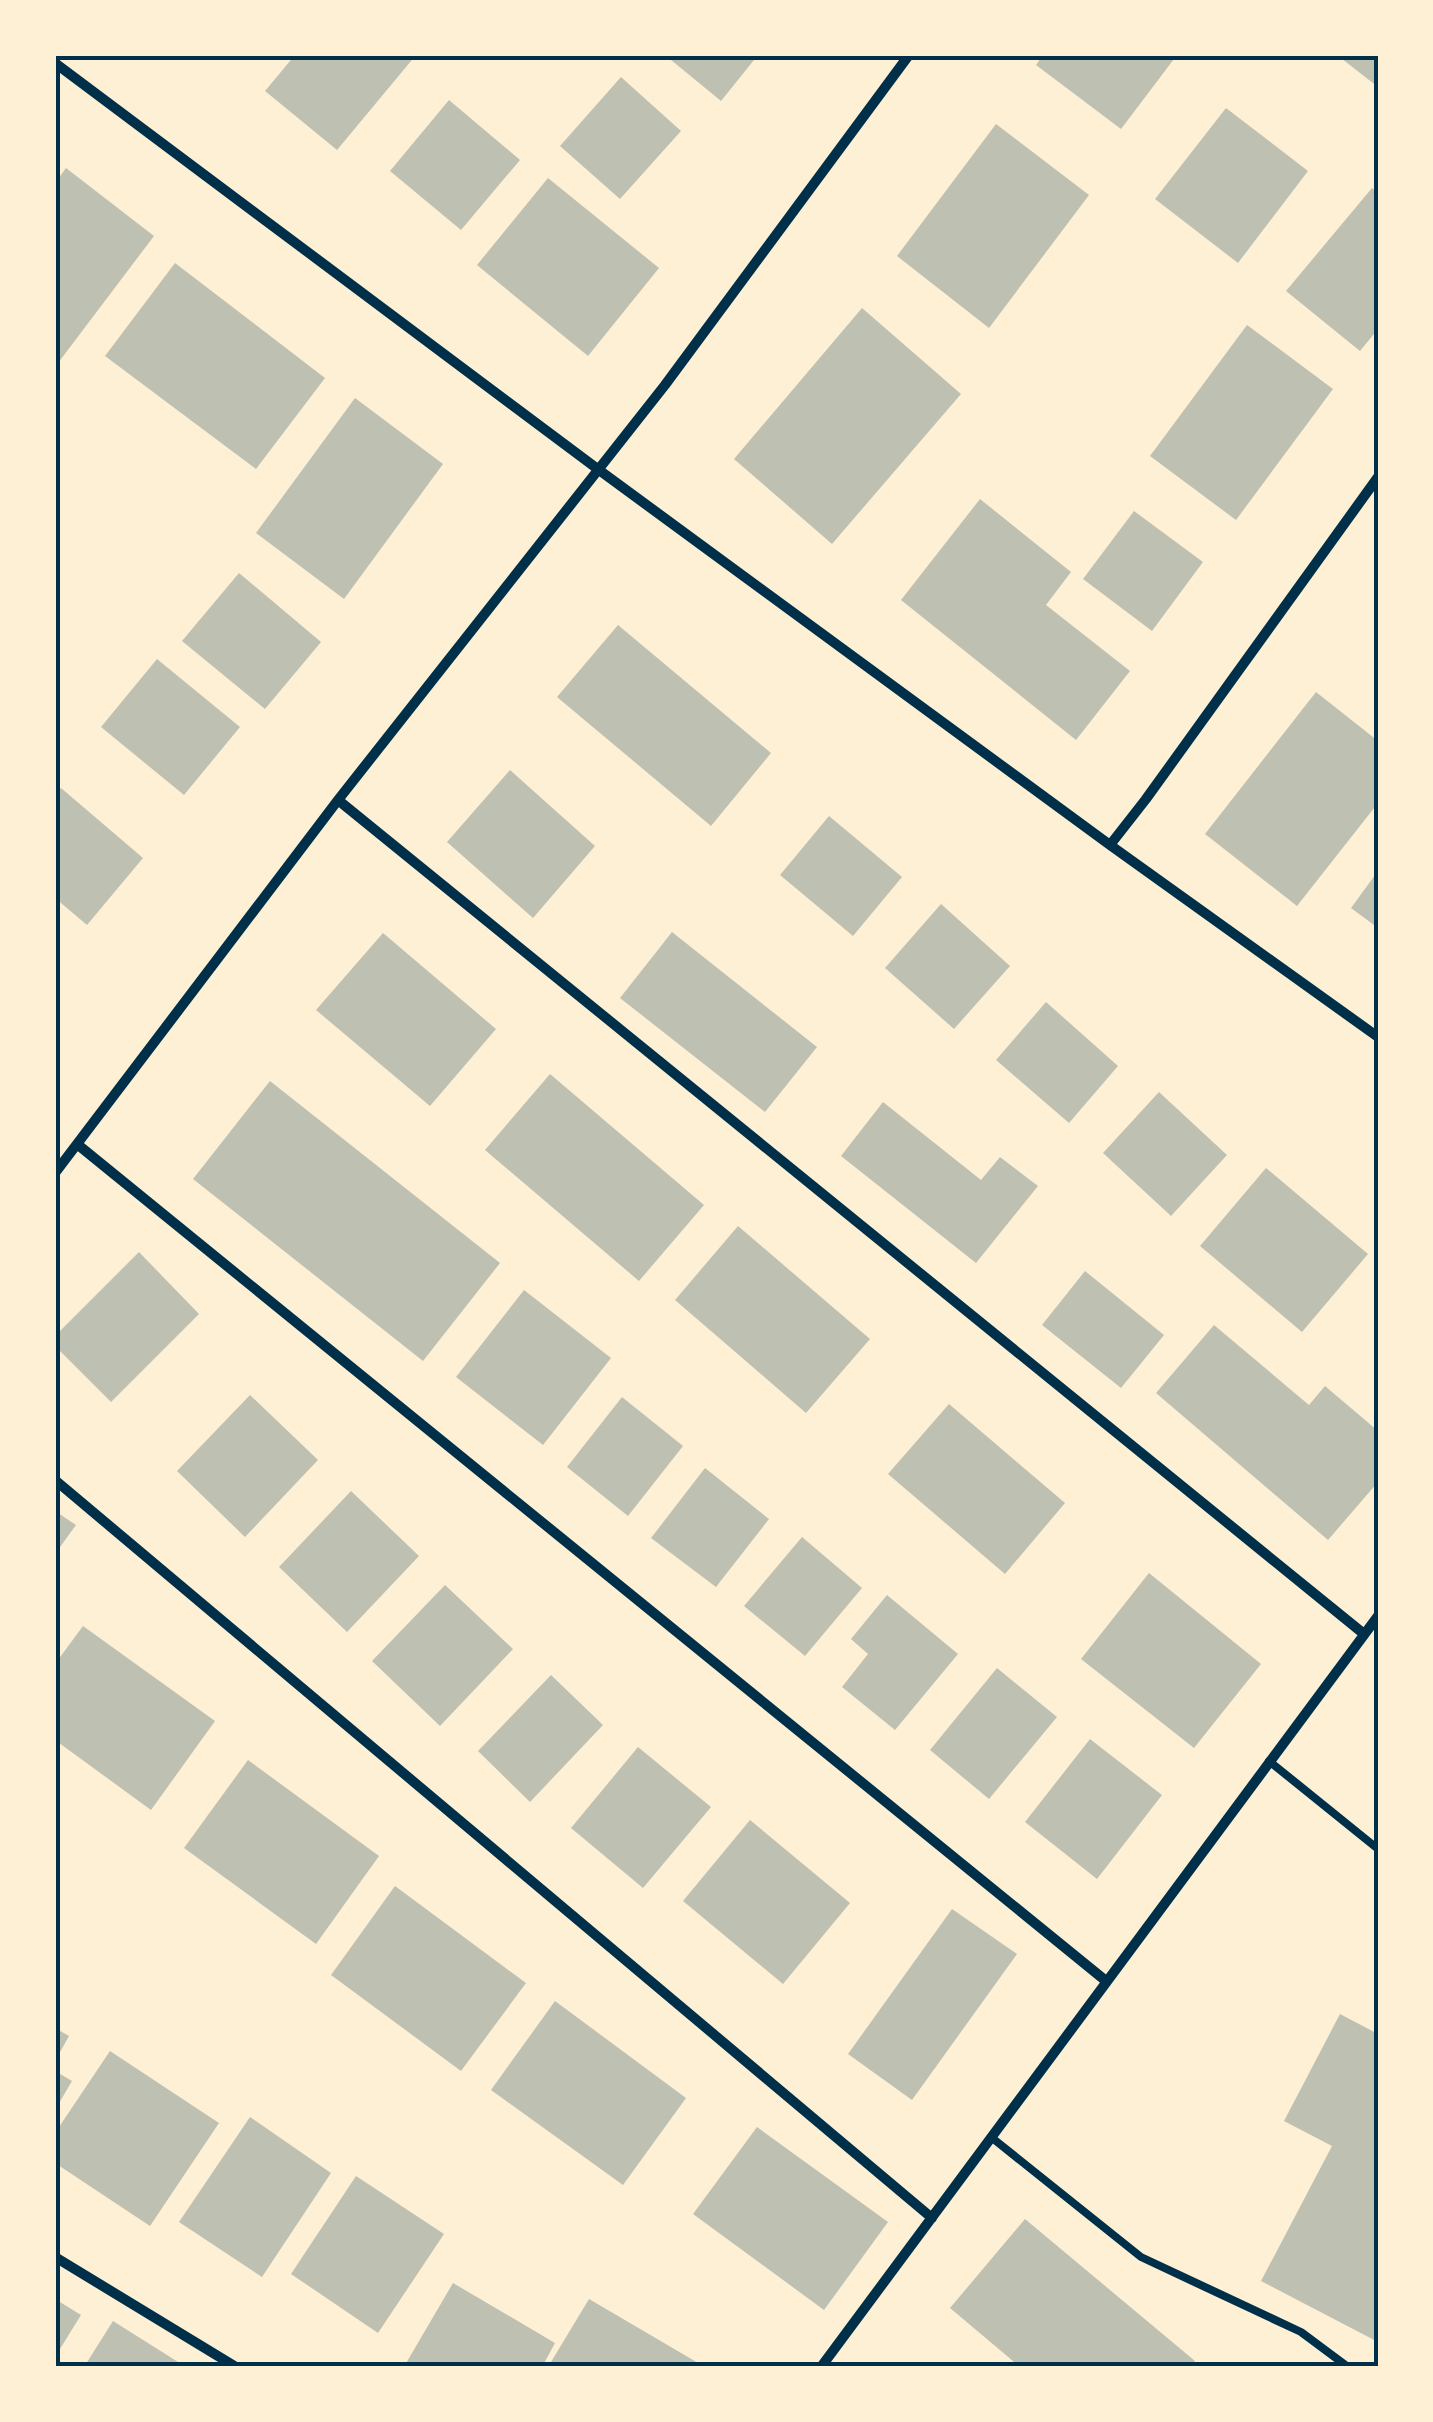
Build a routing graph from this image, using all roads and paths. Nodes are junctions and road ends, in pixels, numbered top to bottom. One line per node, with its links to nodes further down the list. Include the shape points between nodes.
1 (909, 55): 3 (street)
2 (55, 64): 3 (street)
3 (598, 470): 5 (street); 6 (street)
4 (1378, 477): 6 (street)
5 (338, 800): 8 (street); 12 (street)
6 (1110, 845): 7 (street)
7 (1378, 1037)
8 (77, 1144): 9 (street); 15 (street)
9 (55, 1173)
10 (55, 1480): 17 (street)
11 (1378, 1616): 12 (street)
12 (1364, 1634): 13 (street)
13 (1270, 1761): 14 (lane); 15 (street)
14 (1378, 1849)
15 (1106, 1981): 16 (street)
16 (991, 2138): 17 (street); 21 (lane, via 1141,2258 1301,2332)
17 (932, 2218): 20 (street)
18 (55, 2257): 19 (street)
19 (236, 2367)
20 (821, 2367)
21 (1348, 2367)

